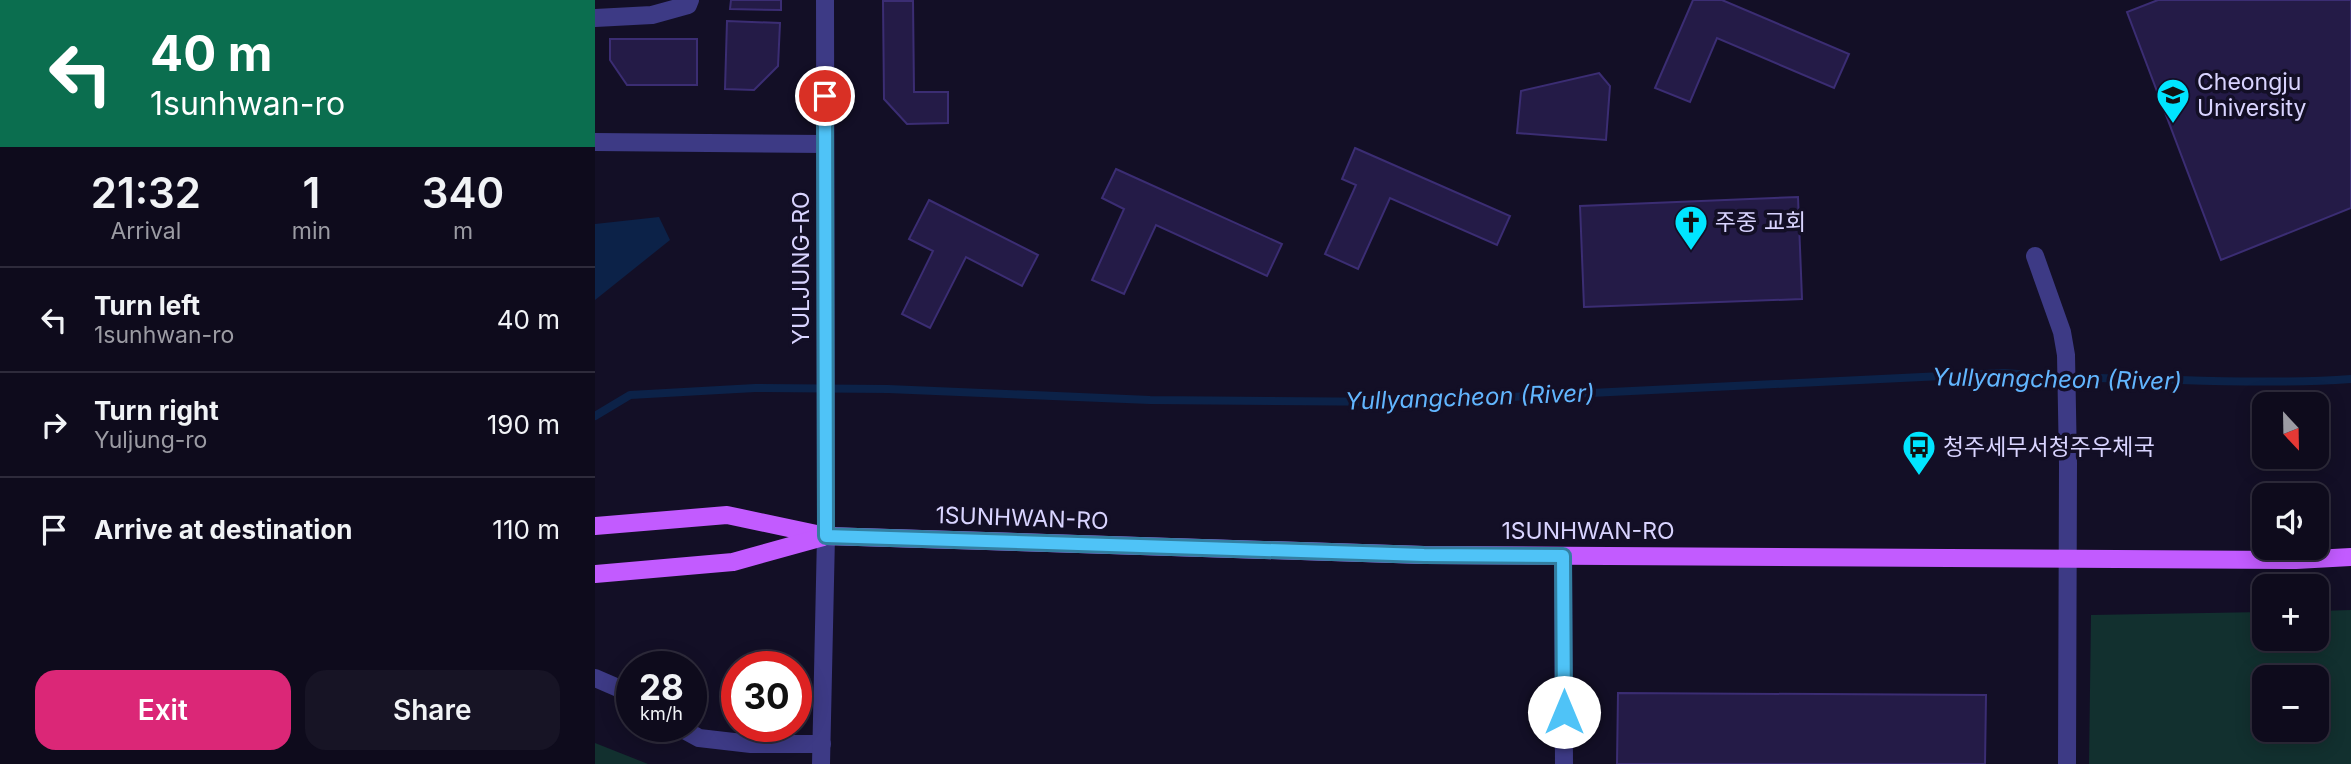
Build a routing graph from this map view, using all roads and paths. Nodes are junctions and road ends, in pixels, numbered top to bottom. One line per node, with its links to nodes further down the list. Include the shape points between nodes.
1 (690, 0): 3 (street, via 688,5 652,15)
2 (825, 0): 5 (street, YULJUNG-RO)
3 (595, 18)
4 (595, 142): 5 (street)
5 (825, 144): 8 (street, YULJUNG-RO)
6 (2035, 256): 11 (street, via 2066,355)
7 (595, 526): 8 (main road, 1SUNHWAN-RO, via 727,515)
8 (826, 536): 9 (main road, 1SUNHWAN-RO); 12 (main road, 1SUNHWAN-RO, via 733,562); 16 (street, YULJUNG-RO)
9 (1563, 556): 11 (main road, 1SUNHWAN-RO); 18 (street)
10 (2351, 557): 11 (main road, 1SUNHWAN-RO, via 2296,561)
11 (2067, 558): 19 (street)
12 (595, 573)
13 (595, 678): 14 (street)
14 (616, 687)
15 (707, 739): 16 (street)
16 (822, 744): 17 (street, YULJUNG-RO)
17 (821, 764)
18 (1564, 764)
19 (2067, 764)

